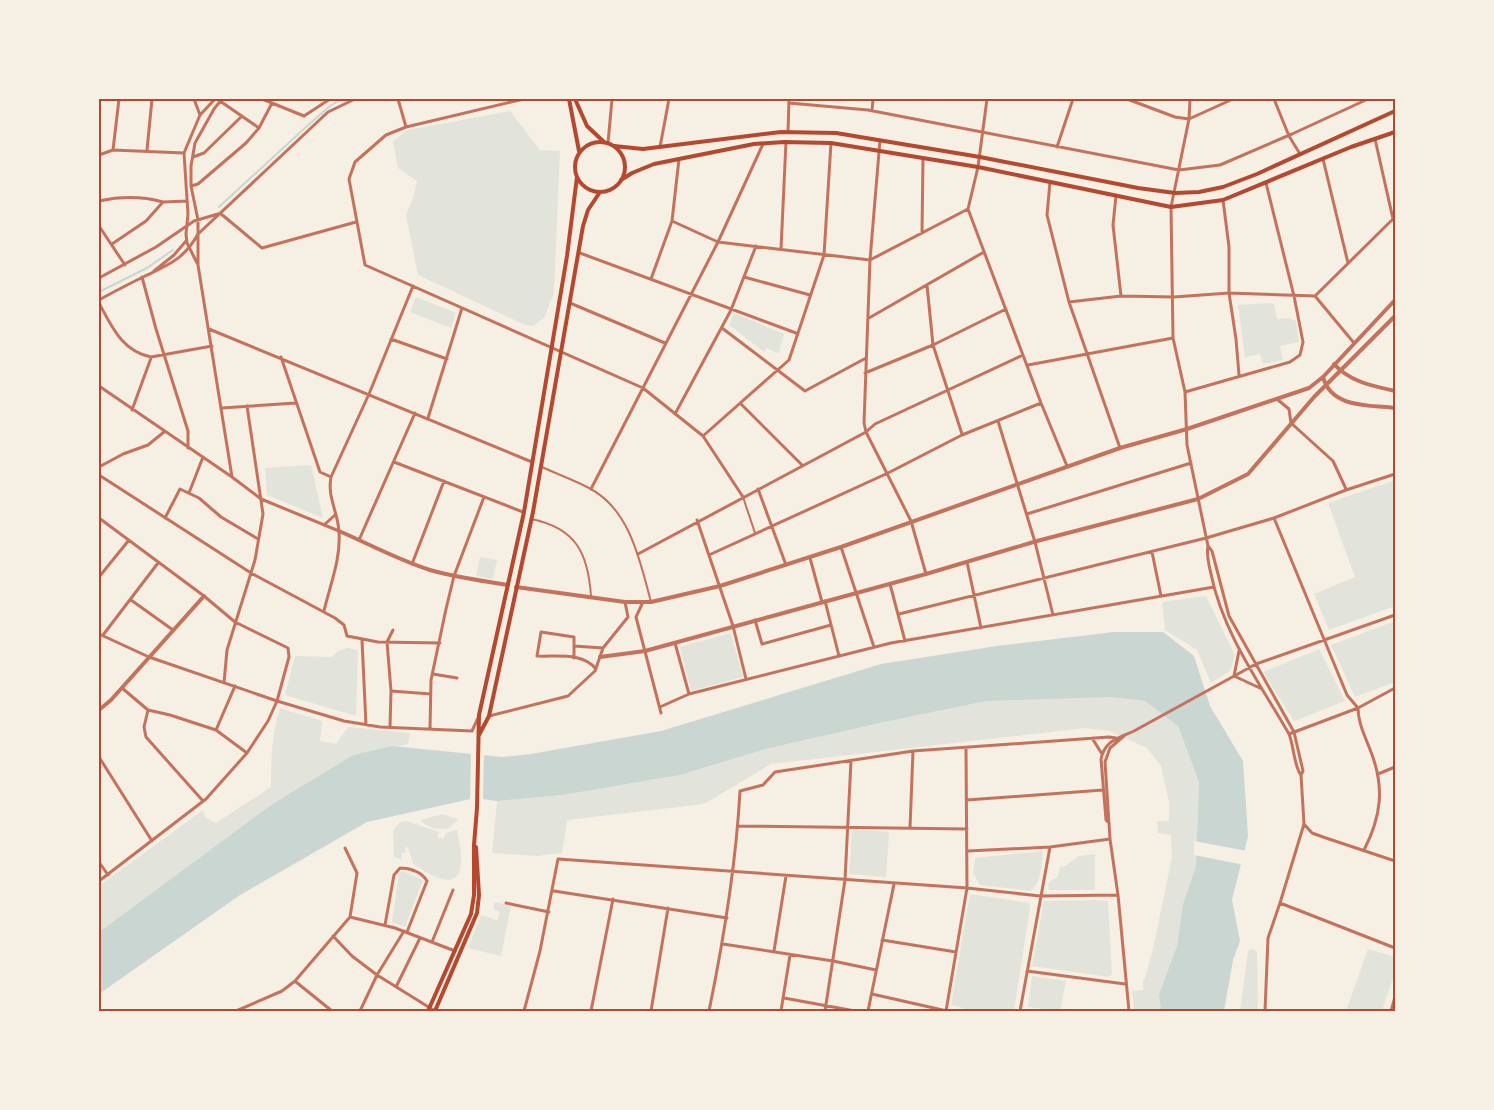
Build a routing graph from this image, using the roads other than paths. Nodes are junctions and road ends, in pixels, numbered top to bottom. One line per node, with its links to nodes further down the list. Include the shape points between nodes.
1 (119, 99): 45 (street)
2 (152, 99): 46 (street)
3 (194, 99): 27 (street)
4 (215, 99): 27 (street)
5 (262, 99): 24 (street)
6 (330, 99): 24 (street, via 304,116)
7 (355, 99): 73 (street, via 328,112)
8 (398, 99): 30 (street)
9 (522, 99): 30 (street)
10 (569, 99): 48 (main road)
11 (575, 99): 38 (main road, via 587,126)
12 (612, 99): 38 (street)
13 (669, 99): 44 (street)
14 (873, 99): 25 (street)
15 (1073, 99): 43 (street)
16 (1127, 99): 29 (street)
17 (1190, 99): 29 (street)
18 (1233, 99): 29 (street)
19 (1274, 99): 35 (street)
20 (1368, 99): 35 (street)
21 (221, 100): 28 (street); 52 (street, via 201,132)
22 (986, 100): 33 (street)
23 (789, 101): 25 (street); 32 (street)
24 (272, 103): 31 (street)
25 (872, 111): 33 (street)
26 (1395, 111): 50 (main road)
27 (200, 115): 49 (street)
28 (242, 116): 31 (street); 52 (street, via 204,153)
29 (1189, 119): 58 (street)
30 (406, 127): 77 (street, via 386,135 352,166)
31 (259, 128): 63 (street, via 198,184)
32 (788, 132): 37 (main road, via 836,133); 44 (main road)
33 (982, 132): 43 (street); 53 (street)
34 (1395, 132): 36 (main road)
35 (1289, 136): 50 (street); 58 (street, via 1220,165)
36 (1375, 139): 56 (main road); 74 (street)
37 (880, 140): 47 (street); 53 (main road)
38 (606, 142): 42 (main road); 48 (main road, via 589,144)
39 (786, 142): 40 (main road); 41 (main road); 87 (street)
40 (831, 143): 47 (main road); 90 (street)
41 (763, 144): 55 (main road); 83 (street)
42 (614, 146): 44 (main road); 60 (main road, via 625,165)
43 (1057, 147): 58 (street)
44 (660, 148)
45 (113, 150): 46 (street); 51 (street)
46 (147, 150): 49 (street)
47 (879, 150): 54 (main road); 91 (street)
48 (579, 152): 59 (main road, via 574,164)
49 (184, 153): 69 (street)
50 (1300, 154): 65 (main road, via 1223,187)
51 (99, 155)
52 (193, 156): 63 (street)
53 (980, 157): 57 (street); 65 (main road)
54 (923, 158): 57 (main road); 80 (street)
55 (679, 159): 60 (main road, via 654,164); 76 (street)
56 (1323, 159): 62 (main road); 92 (street)
57 (978, 168): 61 (main road); 72 (street)
58 (1179, 170): 65 (street)
59 (577, 177): 64 (main road, via 584,187); 127 (main road)
60 (621, 180): 64 (main road)
61 (1050, 182): 66 (main road); 111 (street, via 1047,215)
62 (1266, 183): 67 (main road); 106 (street)
63 (191, 186): 75 (street)
64 (600, 192): 89 (main road, via 588,210)
65 (1175, 193): 71 (street)
66 (1116, 196): 71 (main road); 105 (street, via 1113,225)
67 (1223, 200): 71 (main road); 102 (street)
68 (99, 201): 70 (street, via 132,196)
69 (187, 201): 70 (street); 79 (street)
70 (163, 202): 84 (street, via 146,221)
71 (1171, 207): 108 (street)
72 (968, 209): 80 (street); 88 (street)
73 (220, 213): 75 (street); 77 (street, via 262,248); 81 (street)
74 (1394, 219): 92 (street)
75 (198, 220): 79 (street); 81 (street)
76 (672, 221): 83 (street); 99 (street)
77 (356, 222): 101 (street, via 365,264)
78 (99, 226): 84 (street)
79 (185, 226): 82 (street); 93 (street)
80 (922, 233): 91 (street)
81 (198, 234): 86 (street); 94 (street)
82 (187, 240): 86 (street); 95 (street)
83 (718, 242): 85 (street); 103 (street)
84 (112, 244): 93 (street)
85 (756, 246): 87 (street); 97 (street)
86 (190, 248): 94 (street); 95 (street)
87 (782, 249): 90 (street)
88 (985, 251): 100 (street); 115 (street)
89 (580, 253): 99 (street); 112 (main road)
90 (824, 255): 91 (street); 104 (street)
91 (870, 260): 117 (street)
92 (1348, 263): 107 (street)
93 (125, 265): 98 (street)
94 (198, 265): 119 (street)
95 (153, 273): 96 (street)
96 (142, 277): 110 (street); 130 (street)
97 (744, 277): 104 (street); 114 (street)
98 (99, 278)
99 (651, 279): 103 (street)
100 (927, 285): 117 (street); 125 (street)
101 (413, 286): 113 (street); 122 (street)
102 (1229, 293): 106 (street); 108 (street); 141 (street)
103 (691, 294): 114 (street); 123 (street)
104 (810, 295): 120 (street)
105 (1121, 296): 108 (street); 111 (street)
106 (1294, 296): 107 (street); 141 (street, via 1303,342 1300,355 1290,362)
107 (1315, 296): 124 (street)
108 (1174, 297): 121 (street)
109 (1395, 300): 124 (street)
110 (99, 301): 132 (street, via 117,336 128,348)
111 (1070, 302): 129 (street)
112 (570, 303): 123 (street); 128 (main road)
113 (462, 308): 127 (street); 134 (street)
114 (732, 309): 118 (street); 120 (street)
115 (1006, 309): 125 (street); 131 (street)
116 (1395, 316): 138 (street)
117 (869, 318): 135 (street)
118 (722, 328): 139 (street); 159 (street)
119 (209, 329): 126 (street); 133 (street)
120 (796, 333): 139 (street, via 789,360)
121 (1173, 338): 129 (street); 148 (street)
122 (391, 339): 134 (street); 149 (street)
123 (665, 343): 145 (street)
124 (1354, 343): 136 (street)
125 (933, 345): 140 (street); 146 (street)
126 (212, 346): 130 (street); 155 (street)
127 (552, 348): 128 (street); 172 (main road)
128 (561, 352): 145 (street); 177 (main road)
129 (1087, 354): 137 (street); 169 (street)
130 (165, 355): 132 (street); 168 (street, via 188,431)
131 (1023, 355): 137 (street); 146 (street)
132 (151, 357): 157 (street)
133 (281, 357): 149 (street); 151 (street)
134 (447, 358): 160 (street)
135 (866, 358): 139 (street, via 805,391); 140 (street)
136 (1334, 364): 138 (street); 142 (street)
137 (1028, 365): 152 (street)
138 (1339, 370): 143 (street); 147 (street, via 1362,383)
139 (777, 371): 153 (street)
140 (865, 373): 165 (street)
141 (1239, 375): 148 (street)
142 (1323, 377): 143 (street); 150 (street, via 1309,388)
143 (1325, 385): 156 (street, via 1344,402); 162 (street)
144 (99, 386): 157 (street)
145 (643, 388): 159 (street); 185 (street)
146 (947, 389): 165 (street, via 874,424); 166 (street)
147 (1395, 391)
148 (1185, 392): 163 (street)
149 (369, 394): 158 (street); 182 (street)
150 (1278, 400): 162 (street, via 1289,409); 163 (street)
151 (296, 403): 154 (street); 182 (street, via 320,472)
152 (1041, 403): 161 (street); 175 (street)
153 (741, 404): 167 (street); 174 (street)
154 (247, 406): 155 (street); 191 (street)
155 (222, 408): 181 (street)
156 (1395, 408)
157 (132, 410): 164 (street)
158 (415, 413): 160 (street); 171 (street)
159 (675, 414): 167 (street)
160 (428, 418): 172 (street)
161 (997, 420): 166 (street); 184 (street)
162 (1291, 423): 187 (street, via 1333,461); 192 (street, via 1248,474)
163 (1187, 429): 169 (street); 173 (street)
164 (164, 432): 168 (street); 176 (street, via 148,445)
165 (866, 432): 174 (street); 178 (street)
166 (962, 435): 178 (street)
167 (703, 436): 190 (street)
168 (188, 448): 170 (street)
169 (1120, 448): 175 (street)
170 (203, 457): 181 (street); 188 (street)
171 (394, 462): 183 (street); 209 (street)
172 (532, 462): 193 (main road)
173 (1191, 463): 192 (street); 194 (street)
174 (802, 465): 186 (street)
175 (1067, 466): 184 (street)
176 (99, 467)
177 (541, 467): 185 (street); 199 (main road)
178 (888, 473): 201 (street); 203 (street)
179 (1395, 474): 187 (street)
180 (99, 475): 197 (street)
181 (232, 477): 191 (street)
182 (330, 477): 195 (street)
183 (444, 481): 189 (street); 219 (street)
184 (1018, 483): 194 (street); 201 (street)
185 (591, 489): 214 (street, via 619,512)
186 (758, 489): 190 (street); 203 (street)
187 (1346, 490): 198 (street)
188 (189, 494): 197 (street, via 180,489); 207 (street)
189 (484, 497): 193 (street); 223 (street)
190 (743, 497): 200 (street); 205 (street)
191 (261, 499): 202 (street); 207 (street, via 263,514)
192 (1198, 499): 206 (street); 210 (street)
193 (524, 512): 227 (main road)
194 (1027, 514): 210 (street)
195 (334, 515): 202 (street); 204 (street)
196 (99, 518): 208 (street)
197 (165, 518): 221 (street)
198 (1275, 518): 206 (street); 254 (street)
199 (531, 519): 229 (main road); 235 (street, via 552,525 582,551 588,565)
200 (697, 520): 214 (street); 215 (street)
201 (911, 521): 212 (street); 222 (street)
202 (324, 525): 204 (street)
203 (772, 526): 205 (street); 220 (street)
204 (339, 531): 209 (street); 241 (street, via 338,563)
205 (755, 533): 215 (street)
206 (1206, 538): 211 (street); 213 (street)
207 (258, 539): 221 (street)
208 (129, 540): 217 (street); 224 (street)
209 (359, 540): 219 (street)
210 (1035, 542): 218 (street); 225 (street)
211 (1208, 546): 230 (street); 268 (street, via 1229,616)
212 (842, 547): 216 (street); 231 (street)
213 (1152, 552): 225 (street); 234 (street)
214 (638, 554): 239 (street)
215 (709, 555): 228 (street)
216 (810, 557): 220 (street); 240 (street)
217 (158, 562): 232 (street); 236 (street)
218 (967, 562): 222 (street); 233 (street)
219 (412, 564): 223 (street)
220 (786, 565): 228 (street)
221 (251, 573): 241 (street); 246 (street)
222 (926, 574): 226 (street)
223 (454, 576): 227 (street); 257 (street)
224 (99, 578)
225 (1044, 578): 233 (street); 243 (street)
226 (890, 584): 231 (street); 242 (street)
227 (508, 585): 289 (main road)
228 (720, 586): 239 (street); 248 (street)
229 (516, 587): 235 (street); 290 (main road)
230 (1214, 587): 234 (street); 262 (street, via 1226,624)
231 (857, 593): 240 (street); 260 (street)
232 (204, 596): 246 (street); 250 (street)
233 (974, 596): 242 (street); 249 (street)
234 (1161, 596): 243 (street)
235 (591, 598): 237 (street)
236 (130, 599): 250 (street); 252 (street)
237 (626, 602): 238 (street); 261 (street, via 628,617)
238 (643, 602): 239 (street); 263 (street, via 636,617)
239 (651, 602)
240 (823, 602): 245 (street); 247 (street)
241 (324, 611): 253 (street, via 344,625 347,636)
242 (899, 614): 255 (street)
243 (1053, 615): 249 (street)
244 (1395, 615): 254 (street)
245 (755, 620): 247 (street, via 762,644); 248 (street)
246 (235, 622): 275 (street); 283 (street, via 288,648 290,657)
247 (831, 625): 264 (street)
248 (733, 626): 258 (street); 274 (street)
249 (981, 628): 255 (street)
250 (173, 630): 265 (street)
251 (393, 630): 256 (street)
252 (101, 634): 265 (street)
253 (362, 639): 256 (street); 291 (street)
254 (1325, 640): 268 (street); 285 (street, via 1347,695)
255 (905, 641): 260 (street)
256 (387, 642): 257 (street); 280 (street)
257 (440, 643): 271 (street)
258 (675, 643): 263 (street); 282 (street)
259 (574, 646): 261 (street); 267 (street); 267 (street, via 574,637 541,632 537,656)
260 (874, 647): 264 (street)
261 (603, 648): 266 (street)
262 (1240, 649): 269 (street); 272 (street)
263 (645, 651): 266 (street); 284 (street)
264 (839, 656): 274 (street)
265 (149, 657): 275 (street); 277 (street)
266 (600, 657): 270 (street)
267 (574, 658): 270 (street, via 581,658)
268 (1256, 664): 269 (street); 295 (street)
269 (1250, 668): 272 (street); 279 (street)
270 (596, 669): 290 (street, via 568,696)
271 (433, 674): 273 (street); 281 (street)
272 (1234, 676): 279 (street); 297 (street)
273 (457, 678)
274 (747, 680): 282 (street)
275 (224, 683): 276 (street)
276 (235, 686): 283 (street); 294 (street)
277 (122, 688): 286 (street); 287 (street)
278 (1395, 688): 285 (street)
279 (1262, 689): 296 (street)
280 (391, 692): 281 (street); 292 (street)
281 (431, 694): 293 (street)
282 (689, 694): 284 (street)
283 (277, 701): 291 (street); 303 (street)
284 (660, 707): 288 (street)
285 (1358, 708): 295 (street); 308 (street, via 1358,719)
286 (99, 710)
287 (148, 710): 294 (street); 312 (street, via 146,737)
288 (661, 713)
289 (479, 715): 293 (street, via 472,731); 298 (main road)
290 (489, 716): 298 (main road)
291 (366, 725): 292 (street)
292 (390, 727): 293 (street)
293 (430, 729)
294 (216, 730): 303 (street)
295 (1294, 732): 296 (street); 309 (street)
296 (1289, 734): 309 (street)
297 (1125, 735): 300 (street); 313 (street, via 1105,759)
298 (479, 736): 319 (main road)
299 (1092, 738): 300 (street); 301 (street); 304 (street)
300 (1116, 738): 304 (street)
301 (966, 748): 302 (street); 311 (street)
302 (913, 751): 306 (street); 317 (street)
303 (247, 753): 312 (street)
304 (1102, 754): 310 (street)
305 (99, 757): 321 (street)
306 (851, 761): 315 (street, via 775,772 763,785 740,791); 316 (street)
307 (1395, 767): 308 (street)
308 (1378, 774): 324 (street, via 1380,795 1374,831)
309 (1301, 775): 314 (street)
310 (1103, 790): 311 (street); 313 (street)
311 (967, 800): 318 (street)
312 (203, 801): 321 (street)
313 (1109, 823): 320 (street)
314 (1304, 824): 324 (street, via 1312,833); 341 (street)
315 (738, 826): 316 (street); 328 (street)
316 (848, 827): 317 (street); 331 (street)
317 (910, 828): 318 (street)
318 (967, 829): 325 (street)
319 (476, 831): 354 (main road, via 471,914); 374 (main road, via 477,913)
320 (1110, 839): 322 (street); 337 (street)
321 (152, 841): 329 (street)
322 (1050, 847): 325 (street); 338 (street)
323 (345, 848): 344 (street, via 357,873)
324 (1364, 850): 326 (street)
325 (968, 851): 334 (street)
326 (1395, 861)
327 (99, 862): 329 (street)
328 (733, 871): 330 (street); 336 (street, via 558,859); 345 (street)
329 (108, 875): 332 (street)
330 (786, 876): 331 (street); 355 (street)
331 (844, 880): 333 (street); 358 (street)
332 (99, 881)
333 (894, 884): 334 (street); 350 (street)
334 (967, 888): 338 (street); 356 (street)
335 (453, 890): 351 (street)
336 (553, 891): 339 (street); 343 (street)
337 (1118, 895): 338 (street); 363 (street)
338 (1040, 897): 360 (street)
339 (613, 899): 342 (street); 376 (street)
340 (506, 903): 343 (street)
341 (1280, 903): 353 (street); 387 (street, via 1268,938)
342 (668, 908): 345 (street); 377 (street)
343 (549, 912): 375 (street)
344 (350, 918): 346 (street); 348 (street)
345 (727, 918): 352 (street)
346 (385, 925): 347 (street); 347 (street, via 394,875 400,868 412,870 427,881)
347 (405, 932): 349 (street); 361 (street)
348 (333, 936): 361 (street); 362 (street)
349 (420, 938): 351 (street); 364 (street)
350 (882, 940): 356 (street); 359 (street)
351 (432, 942): 354 (street)
352 (723, 944): 355 (street); 378 (street)
353 (1395, 948)
354 (456, 951): 370 (main road)
355 (774, 951): 357 (street)
356 (956, 952): 384 (street)
357 (790, 955): 358 (street); 366 (street)
358 (833, 961): 359 (street); 368 (street)
359 (876, 970): 365 (street)
360 (1027, 970): 363 (street); 385 (street)
361 (377, 975): 364 (street); 373 (street)
362 (296, 981): 371 (street); 372 (street)
363 (1125, 984): 386 (street)
364 (396, 987): 370 (street)
365 (872, 994): 369 (street); 382 (street)
366 (784, 998): 368 (street); 379 (street)
367 (1395, 998): 388 (street)
368 (826, 1005): 380 (street); 381 (street)
369 (921, 1005): 383 (street); 384 (street)
370 (429, 1009): 374 (street)
371 (239, 1010)
372 (332, 1011)
373 (360, 1011)
374 (435, 1011)
375 (524, 1011)
376 (591, 1011)
377 (651, 1011)
378 (709, 1011)
379 (781, 1011)
380 (825, 1011)
381 (855, 1011)
382 (868, 1011)
383 (920, 1011)
384 (946, 1011)
385 (1020, 1011)
386 (1128, 1011)
387 (1265, 1011)
388 (1391, 1011)

